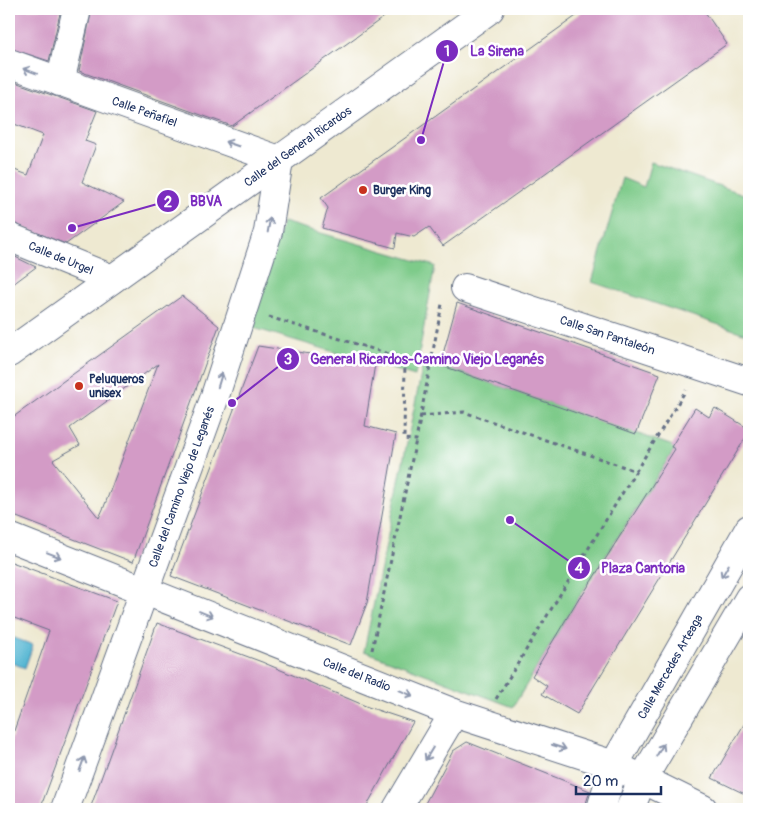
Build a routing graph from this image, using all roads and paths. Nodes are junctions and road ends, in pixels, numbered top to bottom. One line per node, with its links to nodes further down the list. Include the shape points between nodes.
1 (76, 9): 4 (street)
2 (490, 9): 5 (street, Calle del General Ricardos)
3 (9, 63): 4 (street, Calle Peñafiel, one-way to 3)
4 (60, 82): 5 (street, Calle Peñafiel, one-way to 4)
5 (279, 160): 7 (street, Calle del General Ricardos); 9 (street, Calle del Camino Viejo de Leganés, one-way to 5, via 268,232)
6 (9, 238): 7 (street, Calle de Urgel)
7 (112, 279): 10 (street, Calle del General Ricardos)
8 (465, 288): 11 (street, Calle San Pantaleón); 13 (path, via 444,296)
9 (242, 309): 14 (path, via 405,359 404,439); 18 (street, Calle del Camino Viejo de Leganés, one-way to 9, via 214,399)
10 (9, 353)
11 (700, 366): 12 (street, Calle San Pantaleón); 15 (path)
12 (749, 382)
13 (421, 416): 14 (path); 15 (path, via 464,412)
14 (416, 440): 20 (path)
15 (636, 471): 22 (path)
16 (749, 528): 23 (street, Calle Mercedes Arteaga, one-way to 23)
17 (9, 537): 18 (street, Calle del Radio, one-way to 18)
18 (145, 590): 20 (street, Calle del Radio, one-way to 20); 25 (street, Calle del Camino Viejo de Leganés, one-way to 18)
19 (749, 598): 24 (street, one-way to 19)
20 (366, 678): 21 (street, Calle del Radio, one-way to 21)
21 (454, 712): 22 (street, Calle del Radio); 26 (street, one-way to 26)
22 (482, 722): 23 (street, Calle del Radio, one-way to 23)
23 (614, 765): 24 (street, Calle del Radio); 27 (street, Calle Mercedes Arteaga)
24 (642, 780): 28 (street); 29 (street, Calle del Radio)
25 (65, 809)
26 (397, 809)
27 (601, 809)
28 (630, 809)
29 (703, 809)

